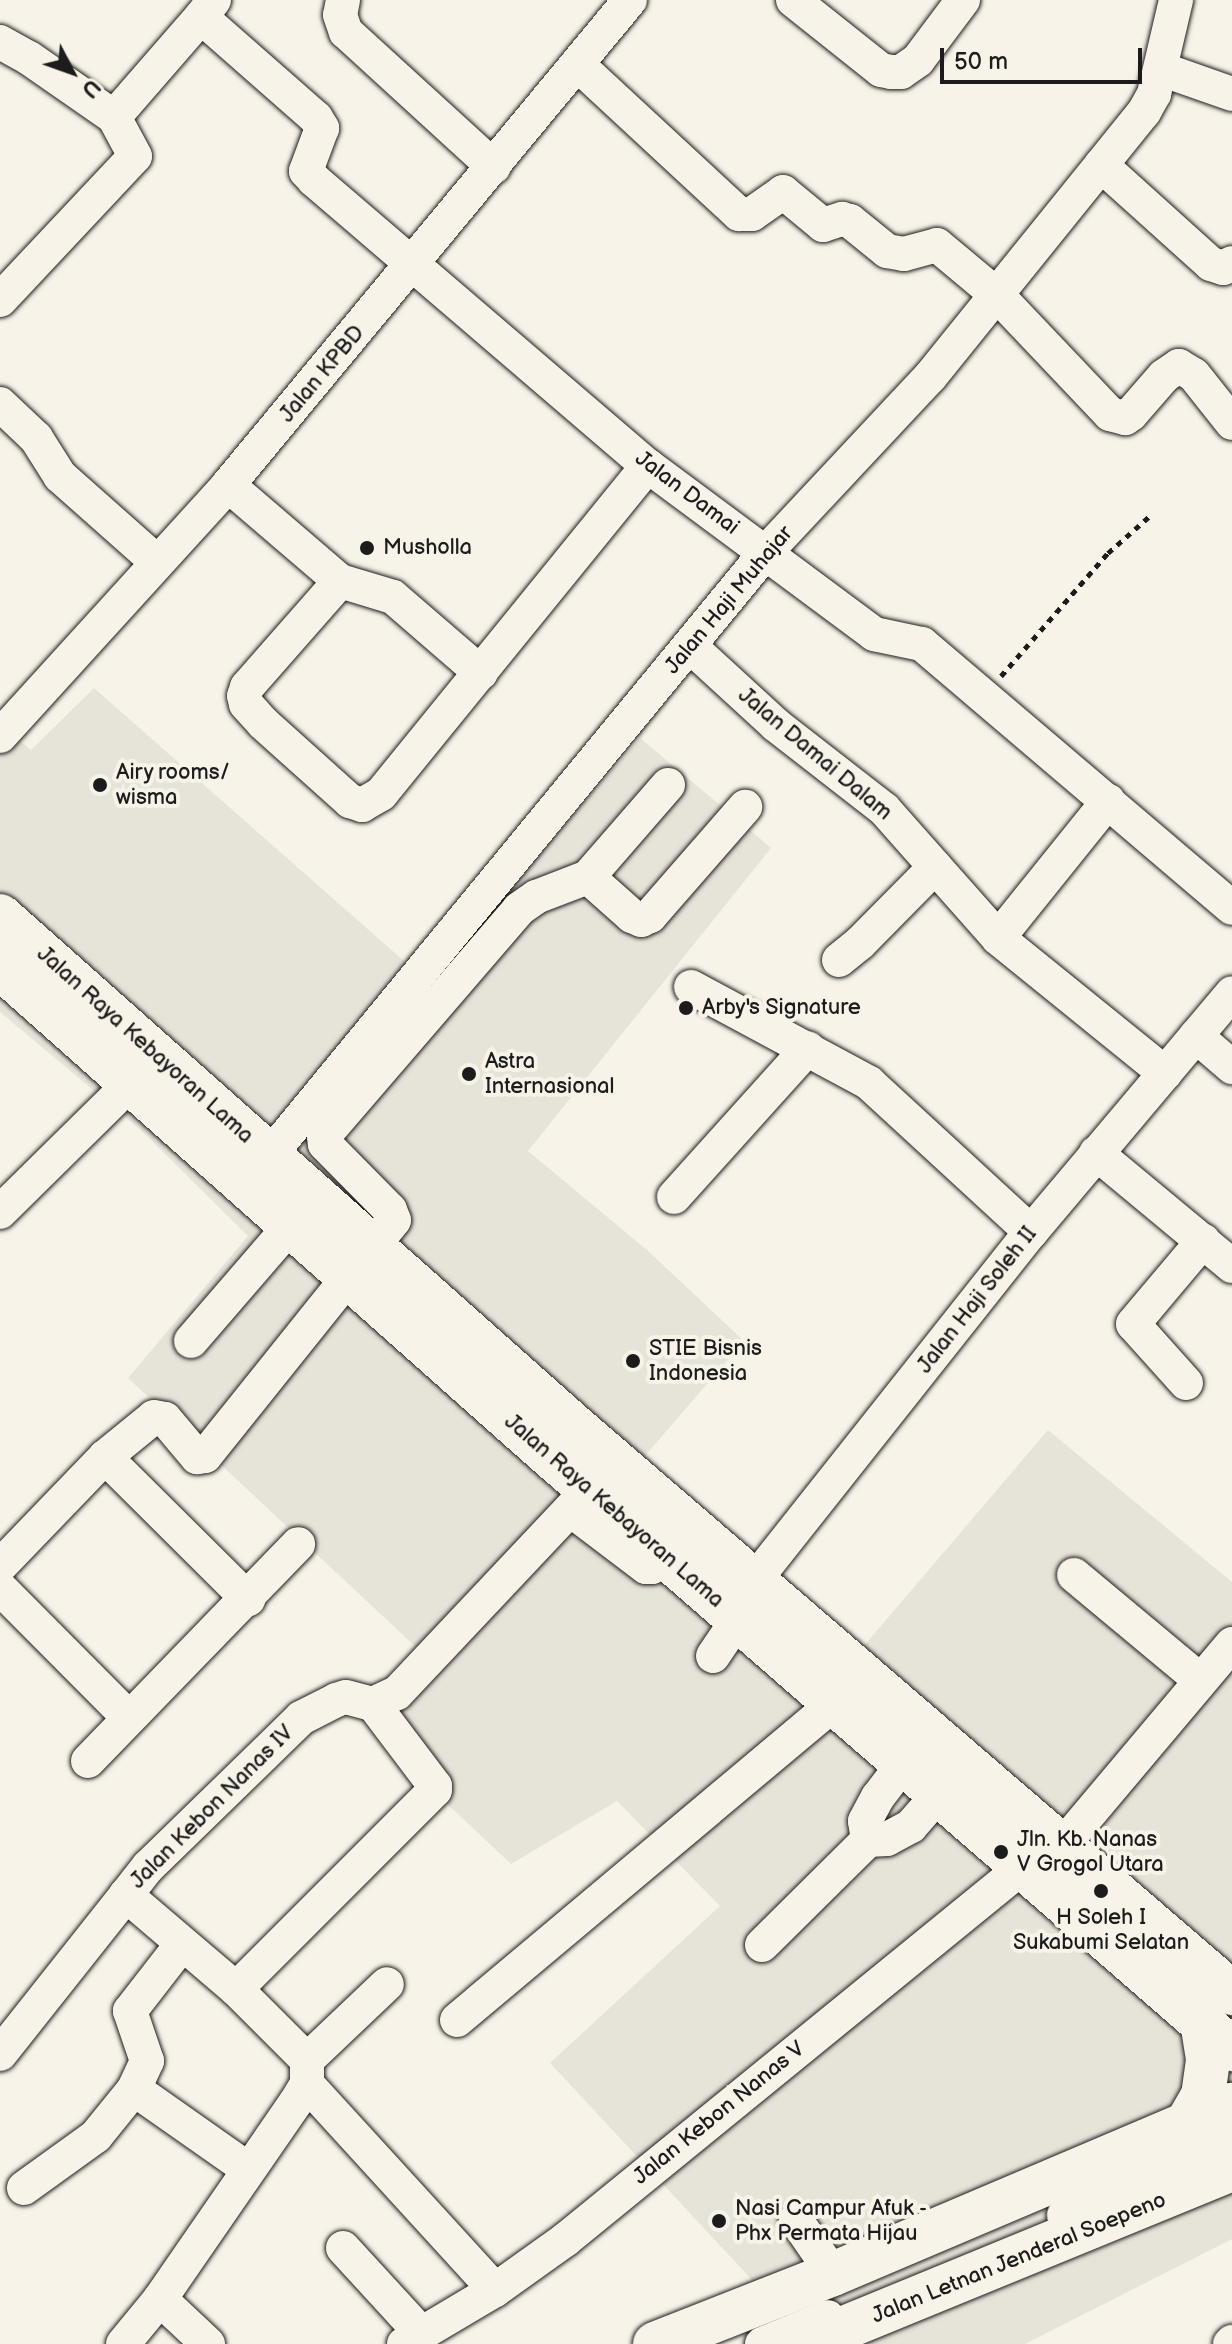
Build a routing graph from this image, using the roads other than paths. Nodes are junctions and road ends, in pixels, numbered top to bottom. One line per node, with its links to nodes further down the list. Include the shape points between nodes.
1 (343, 0): 13 (street, via 340,15 346,32)
2 (630, 0): 8 (street, Jalan KPBD)
3 (793, 0): 4 (street, via 881,70 891,72 901,72 918,60)
4 (963, 0)
5 (1176, 0): 9 (street, Jalan Haji Muhajar)
6 (208, 8): 11 (street); 15 (street, Jalan Damai, via 316,118 322,128 306,171)
7 (0, 42): 11 (street)
8 (577, 64): 13 (street, Jalan KPBD); 17 (street, via 739,214 752,214 783,192 823,225 850,221 887,251 904,254 937,245)
9 (1161, 69): 10 (street); 12 (street, Jalan Haji Muhajar, via 1144,112)
10 (1232, 94)
11 (114, 117): 16 (street, via 135,156)
12 (1101, 165): 14 (street, via 1211,264 1223,268); 17 (street, Jalan Haji Muhajar)
13 (494, 167): 15 (street, Jalan KPBD)
14 (1232, 263)
15 (415, 264): 20 (street, Jalan Damai); 21 (street, Jalan KPBD)
16 (5, 284)
17 (998, 296): 19 (street, via 1110,414 1131,414 1155,384 1179,366 1194,375); 22 (street, Jalan Haji Muhajar, via 930,377)
18 (0, 404): 23 (street, via 36,438 60,476)
19 (1232, 423)
20 (648, 466): 22 (street, Jalan Damai); 26 (street)
21 (228, 485): 23 (street, Jalan KPBD); 24 (street)
22 (766, 552): 25 (street, Jalan Haji Muhajar); 29 (street, Jalan Damai, via 879,637 922,644)
23 (157, 562): 27 (street, Jalan KPBD)
24 (340, 581): 26 (street, via 393,597); 26 (street, via 244,696 253,713 350,801 368,804 381,794)
25 (691, 647): 31 (street, Jalan Damai Dalam, via 776,725 884,809); 46 (street, Jalan Haji Muhajar)
26 (481, 673)
27 (0, 736)
28 (668, 785): 32 (street)
29 (1108, 801): 33 (street, Jalan Damai); 35 (street)
30 (745, 807): 32 (street, via 650,916 632,916)
31 (935, 867): 35 (street, Jalan Damai Dalam); 36 (street)
32 (588, 877): 52 (street, via 519,909 324,1136 325,1144 394,1215)
33 (1232, 908)
34 (0, 916): 43 (main road, Jalan Raya Kebayoran Lama)
35 (998, 938): 44 (street, Jalan Damai Dalam)
36 (839, 960)
37 (0, 967): 43 (main road, Jalan Raya Kebayoran Lama)
38 (691, 987): 41 (street)
39 (1232, 993): 40 (street, Jalan Haji Soleh II)
40 (1196, 1036): 42 (street); 44 (street, Jalan Haji Soleh II)
41 (808, 1048): 47 (street); 50 (street, via 869,1083)
42 (1232, 1067)
43 (144, 1070): 46 (main road, Jalan Raya Kebayoran Lama); 49 (street)
44 (1165, 1073): 45 (street, Jalan Haji Soleh II)
45 (1096, 1153): 50 (street, Jalan Haji Soleh II); 51 (street)
46 (256, 1169): 48 (main road, Jalan Raya Kebayoran Lama)
47 (674, 1197)
48 (304, 1211): 52 (main road, Jalan Raya Kebayoran Lama); 54 (street)
49 (0, 1212)
50 (1031, 1232): 63 (street, Jalan Haji Soleh II)
51 (1203, 1241): 53 (street); 55 (street, via 1133,1324)
52 (360, 1262): 56 (street, via 205,1456 197,1457 159,1417); 57 (main road, Jalan Raya Kebayoran Lama); 63 (main road, Jalan Raya Kebayoran Lama)
53 (1232, 1266)
54 (191, 1341)
55 (1186, 1383)
56 (105, 1457): 59 (street); 62 (street)
57 (580, 1500): 63 (main road, Jalan Raya Kebayoran Lama); 68 (street, via 397,1693)
58 (298, 1544): 62 (street)
59 (0, 1566)
60 (1074, 1575): 66 (street)
61 (0, 1588): 69 (street)
62 (248, 1599): 69 (street)
63 (746, 1600): 65 (street, Jalan Haji Soleh II); 67 (main road, Jalan Raya Kebayoran Lama)
64 (1232, 1644): 66 (street)
65 (713, 1656)
66 (1201, 1681): 74 (street)
67 (848, 1688): 70 (main road, Jalan Raya Kebayoran Lama); 82 (street)
68 (373, 1704): 76 (street, Jalan Kebon Nanas IV, via 346,1697 301,1718 148,1867); 81 (street, via 435,1790)
69 (129, 1718): 71 (street)
70 (918, 1748): 72 (main road, Jalan Raya Kebayoran Lama); 73 (street, via 865,1821)
71 (88, 1761)
72 (952, 1778): 73 (street, via 911,1826 887,1839); 74 (main road, Jalan Raya Kebayoran Lama); 75 (main road, Jalan Raya Kebayoran Lama)
73 (868, 1840): 78 (street)
74 (1062, 1846): 75 (street); 79 (main road, Jalan Raya Kebayoran Lama)
75 (1021, 1864): 79 (main road, Jalan Raya Kebayoran Lama); 97 (street, Jalan Kebon Nanas V, via 565,2240)
76 (126, 1895): 77 (street, Jalan Kebon Nanas IV); 84 (street)
77 (182, 1944): 81 (street, Jalan Kebon Nanas IV); 86 (street, via 130,2011 147,2061)
78 (762, 1945)
79 (1176, 1972): 83 (main road, Jalan Raya Kebayoran Lama)
80 (387, 1984): 85 (street)
81 (236, 1989): 85 (street, Jalan Kebon Nanas IV, via 289,2038)
82 (457, 2020)
83 (1222, 2022): 89 (main road, via 1208,2059 1203,2096)
84 (0, 2054)
85 (307, 2072): 91 (street); 97 (street, Jalan Kebon Nanas IV)
86 (134, 2089): 91 (street); 93 (street, via 96,2136)
87 (1232, 2105): 89 (main road)
88 (1232, 2123): 103 (street)
89 (1186, 2125): 96 (main road)
90 (1232, 2142): 104 (street)
91 (248, 2169): 98 (street)
92 (1232, 2169): 105 (main road, Jalan Letnan Jenderal Soepeno)
93 (24, 2188)
94 (796, 2220): 96 (street)
95 (343, 2248): 99 (street)
96 (833, 2274): 102 (main road)
97 (495, 2290): 99 (street, Jalan Kebon Nanas V)
98 (160, 2299): 100 (street); 101 (street)
99 (412, 2338)
100 (123, 2344)
101 (208, 2344)
102 (655, 2344)
103 (715, 2344)
104 (762, 2344)
105 (805, 2344)

